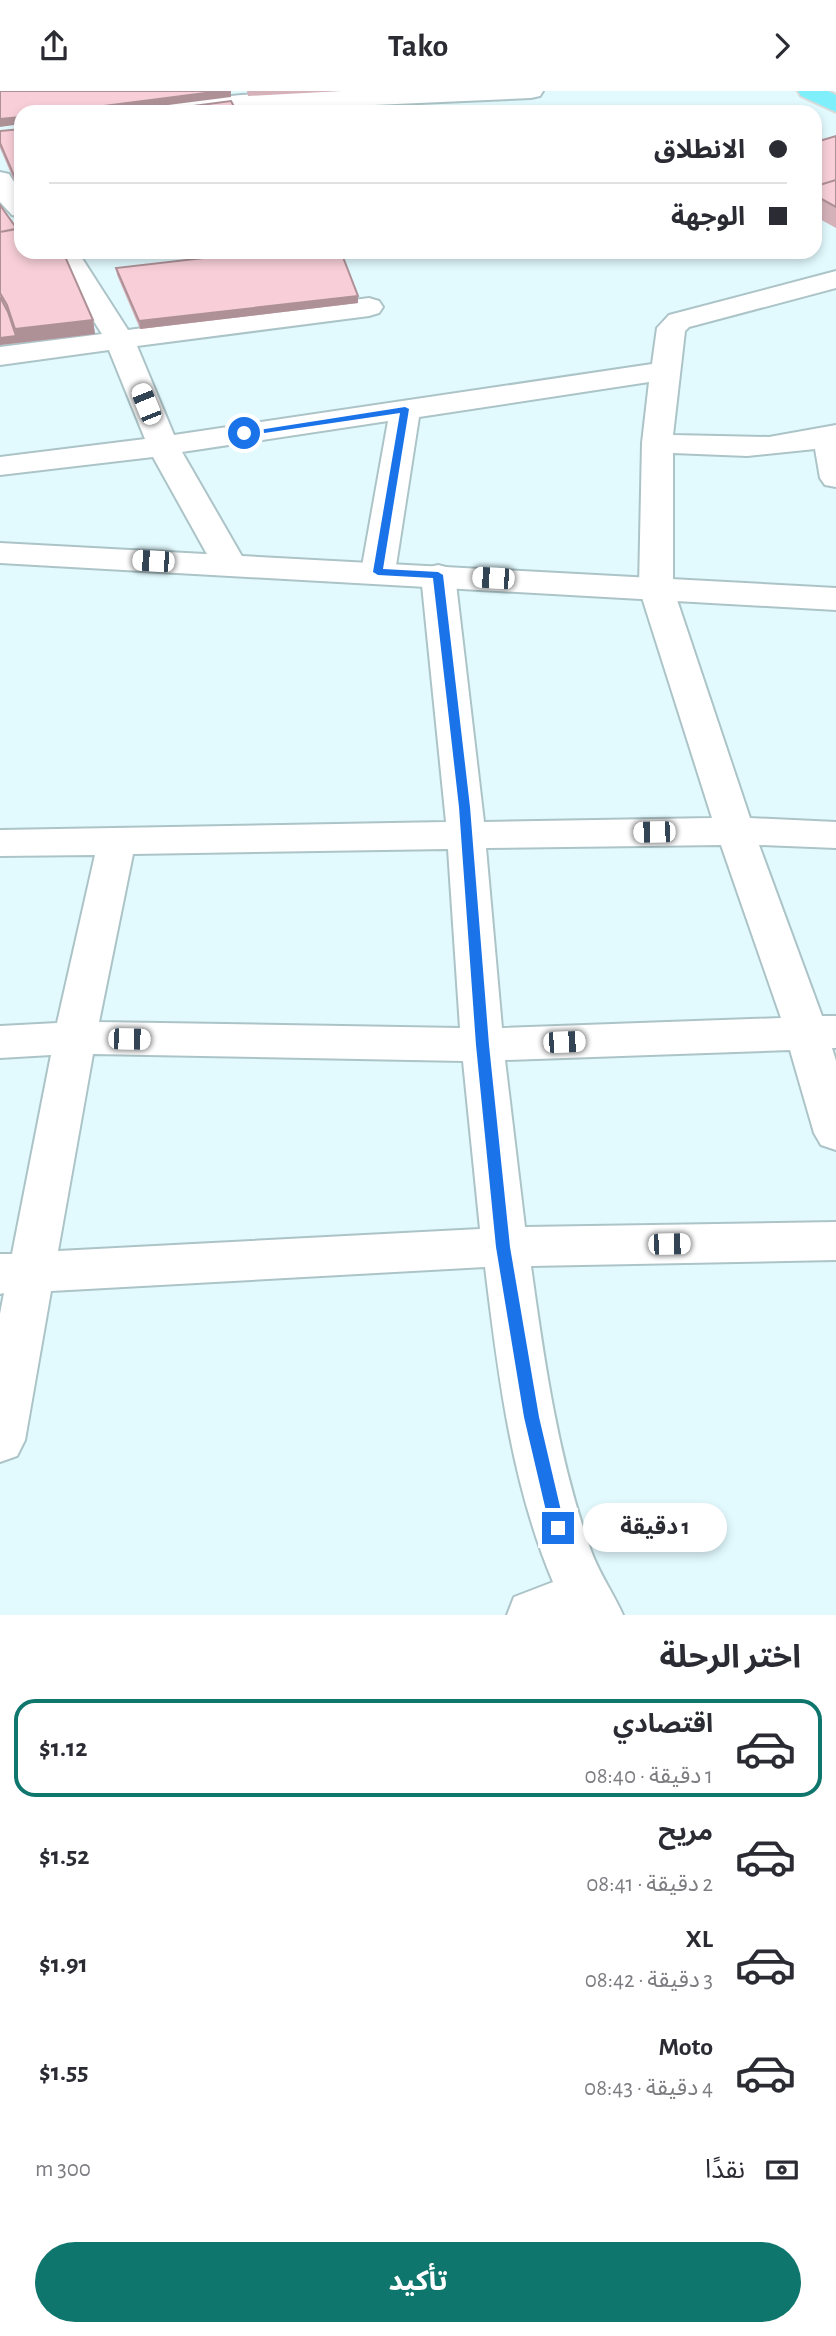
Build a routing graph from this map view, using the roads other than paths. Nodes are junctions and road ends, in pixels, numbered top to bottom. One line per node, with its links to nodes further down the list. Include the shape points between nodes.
1 (531, 91): 3 (street)
2 (810, 91): 6 (main road)
3 (413, 94): 4 (street)
4 (240, 96): 5 (street)
5 (187, 105)
6 (836, 105)
7 (68, 259): 10 (street)
8 (834, 281): 12 (street, via 679,321 668,336)
9 (369, 307): 10 (street)
10 (120, 340): 11 (street); 16 (street)
11 (0, 356)
12 (664, 371): 13 (street); 15 (street)
13 (405, 409): 16 (street); 21 (street)
14 (832, 435): 15 (street, via 800,443 746,447); 18 (street)
15 (657, 443): 23 (street)
16 (163, 446): 17 (street); 20 (street)
17 (0, 466)
18 (836, 478)
19 (0, 553): 20 (street)
20 (230, 565): 21 (street)
21 (378, 572): 22 (street)
22 (438, 575): 23 (street); 26 (street)
23 (656, 588): 24 (street); 25 (street)
24 (836, 599)
25 (735, 831): 26 (street); 27 (street); 30 (street)
26 (465, 835): 28 (street); 33 (street)
27 (836, 835)
28 (117, 841): 29 (street); 31 (street)
29 (0, 843)
30 (821, 1032): 33 (street); 34 (street)
31 (75, 1038): 32 (street); 33 (street); 37 (street)
32 (0, 1042)
33 (482, 1045): 36 (street)
34 (836, 1133)
35 (836, 1241): 36 (street)
36 (503, 1247): 37 (street); 39 (street, via 537,1440 558,1528)
37 (15, 1273): 38 (street)
38 (0, 1440)
39 (590, 1605): 40 (street)
40 (534, 1615)

